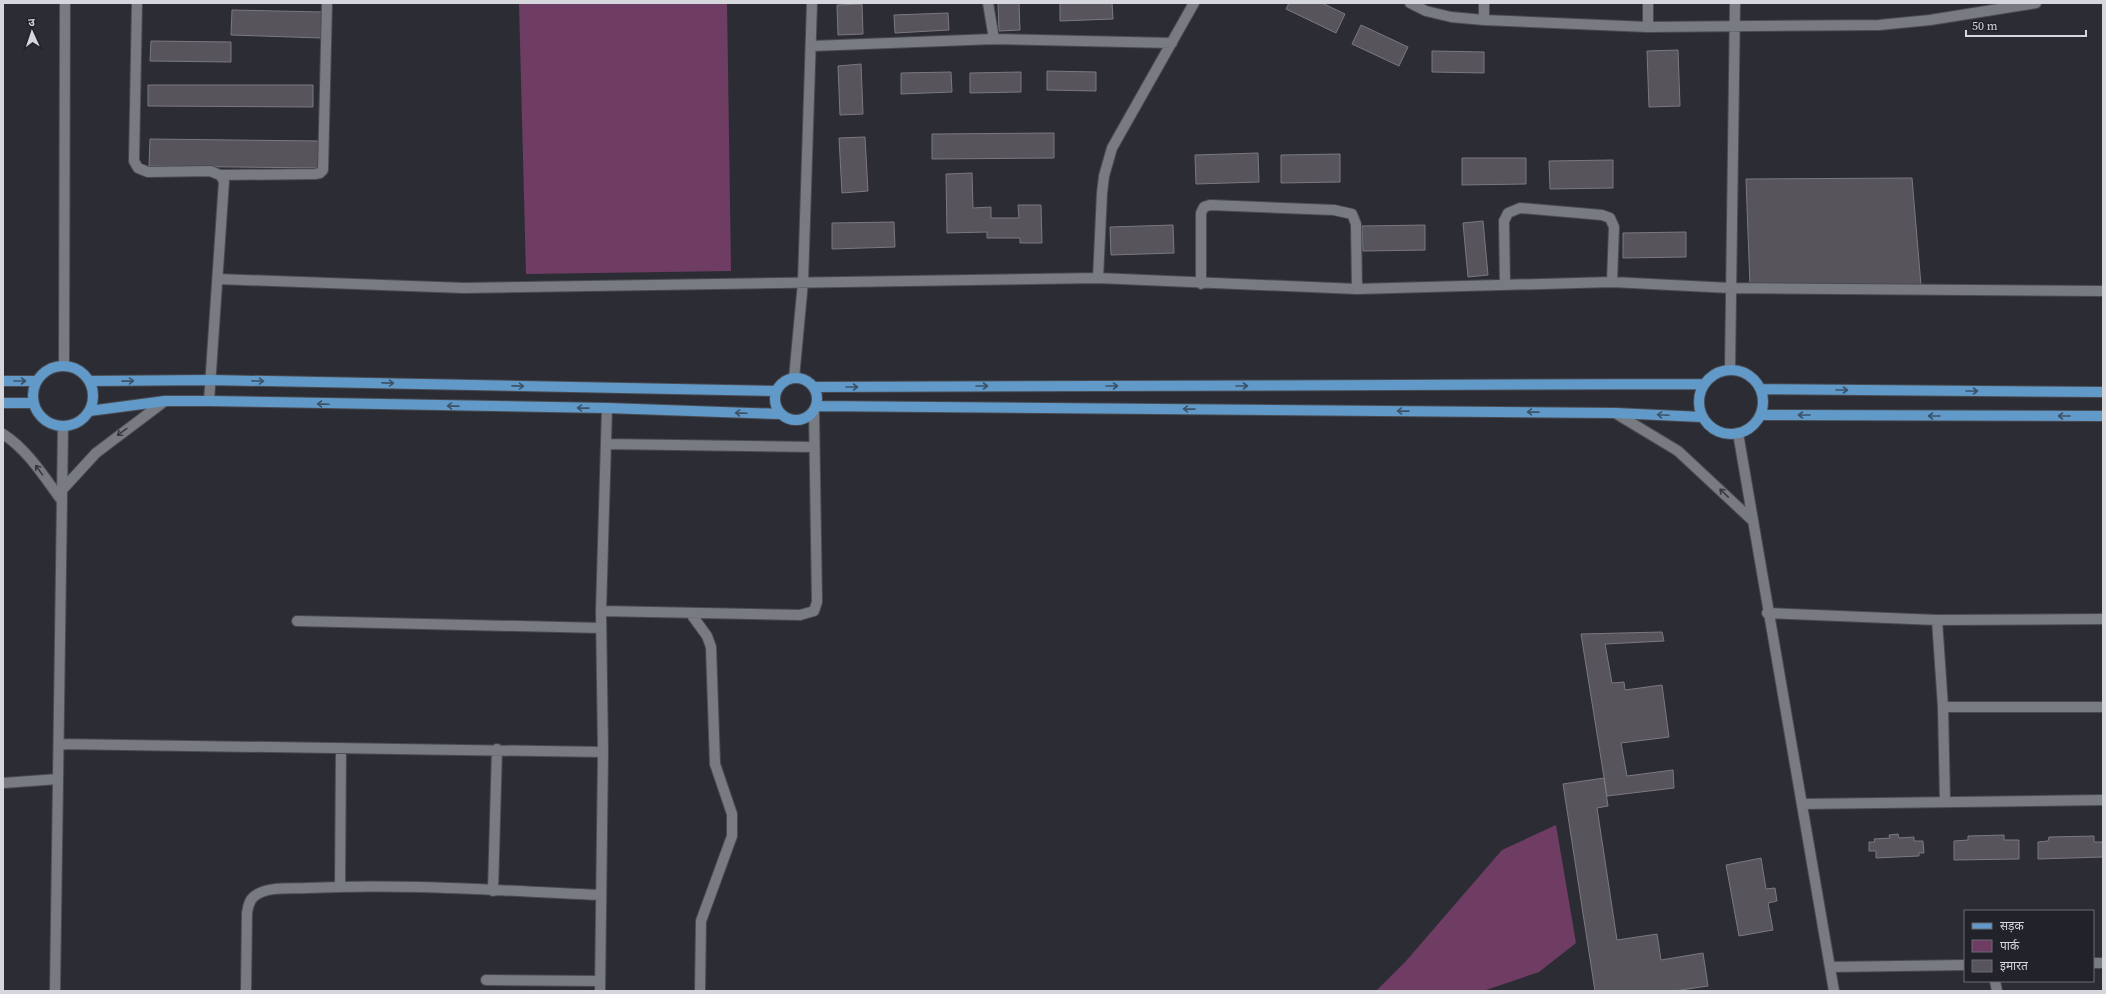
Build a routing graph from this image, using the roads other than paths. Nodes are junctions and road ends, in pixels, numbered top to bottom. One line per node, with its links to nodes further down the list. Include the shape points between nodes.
1 (65, 3): 28 (street)
2 (137, 3): 18 (street, via 134,161 138,168 148,172 210,171)
3 (327, 3): 18 (street, via 323,170 315,174)
4 (812, 3): 17 (street)
5 (988, 3): 15 (street)
6 (1194, 3): 16 (street)
7 (1410, 3): 12 (street, via 1426,11 1451,17)
8 (1484, 3): 12 (street)
9 (1648, 3): 13 (street)
10 (1735, 3): 14 (street)
11 (2036, 3): 14 (street, via 1930,20 1879,25)
12 (1484, 20): 13 (street)
13 (1648, 27): 14 (street)
14 (1735, 27): 25 (street)
15 (994, 39): 16 (street); 17 (street)
16 (1172, 43): 19 (street, via 1107,161 1102,193)
17 (812, 46): 21 (street)
18 (220, 175): 20 (street, via 224,181 225,193)
19 (1098, 278): 21 (street); 23 (street)
20 (218, 280): 21 (street, via 464,288); 32 (street)
21 (803, 282): 30 (street)
22 (1612, 282): 24 (street); 24 (street, via 1614,227 1610,218 1602,215 1520,208 1508,213 1504,221); 25 (street)
23 (1201, 284): 26 (street); 26 (street, via 1201,213 1204,207 1210,204 1334,210 1352,214 1356,224)
24 (1505, 284): 26 (street)
25 (1730, 288): 27 (street); 29 (street)
26 (1357, 289)
27 (2103, 291)
28 (64, 366): 33 (main road, via 48,369); 34 (main road, via 79,370)
29 (1730, 369): 35 (main road, via 1710,376); 37 (main road, via 1749,375)
30 (794, 378): 36 (main road, via 808,382); 38 (main road, via 783,382)
31 (3, 380): 33 (main road, one-way to 33)
32 (210, 380): 34 (main road, one-way to 32); 38 (main road, one-way to 38); 41 (street)
33 (37, 381): 43 (main road)
34 (89, 381): 46 (main road, via 93,396)
35 (1703, 384): 36 (main road, one-way to 35); 51 (main road, via 1698,400)
36 (813, 387): 45 (main road, via 816,392)
37 (1761, 390): 39 (main road, one-way to 39); 49 (main road, via 1763,398)
38 (776, 391): 48 (main road, via 775,403)
39 (2103, 392)
40 (165, 401): 41 (main road); 46 (main road); 57 (street, one-way to 57, via 96,453)
41 (209, 401): 44 (main road, one-way to 41)
42 (3, 403): 43 (main road)
43 (33, 403): 52 (main road, via 44,420)
44 (607, 408): 48 (main road, one-way to 44); 55 (street)
45 (815, 408): 47 (main road, one-way to 45); 48 (main road, via 804,419 798,421); 56 (street)
46 (89, 410): 52 (main road, via 78,422)
47 (1615, 413): 51 (main road, one-way to 47); 59 (street, one-way to 47, via 1678,452)
48 (780, 414)
49 (1760, 415): 50 (main road, one-way to 49); 53 (main road, via 1747,430)
50 (2103, 416)
51 (1702, 417): 53 (main road, via 1717,431 1727,434)
52 (63, 426): 57 (street)
53 (1738, 433): 59 (street)
54 (3, 434): 58 (street, one-way to 54, via 34,464)
55 (606, 444): 56 (street); 60 (street)
56 (814, 447): 62 (street, via 817,602 814,611 800,615)
57 (62, 490): 58 (street)
58 (62, 502): 69 (street)
59 (1752, 520): 61 (street)
60 (601, 611): 62 (street); 66 (street)
61 (1767, 612): 64 (street); 77 (street)
62 (691, 614): 87 (street, via 707,636 711,647 715,764 732,814 729,847 701,921)
63 (2103, 619): 64 (street)
64 (1937, 620): 67 (street)
65 (297, 621): 66 (street)
66 (601, 628): 72 (street)
67 (1943, 707): 68 (street); 76 (street)
68 (2103, 707)
69 (59, 744): 70 (street); 73 (street)
70 (341, 748): 71 (street); 78 (street)
71 (498, 749): 72 (street); 79 (street)
72 (603, 752): 80 (street)
73 (58, 779): 74 (street); 85 (street)
74 (3, 783)
75 (2103, 800): 76 (street)
76 (1945, 801): 77 (street)
77 (1802, 804): 82 (street)
78 (340, 887): 79 (street); 86 (street, via 267,890 255,895 249,903 247,913)
79 (493, 891): 80 (street)
80 (602, 895): 84 (street)
81 (1964, 965): 82 (street)
82 (1830, 967): 88 (street)
83 (486, 980): 84 (street)
84 (600, 986)
85 (55, 991)
86 (246, 991)
87 (700, 991)
88 (1834, 991)

